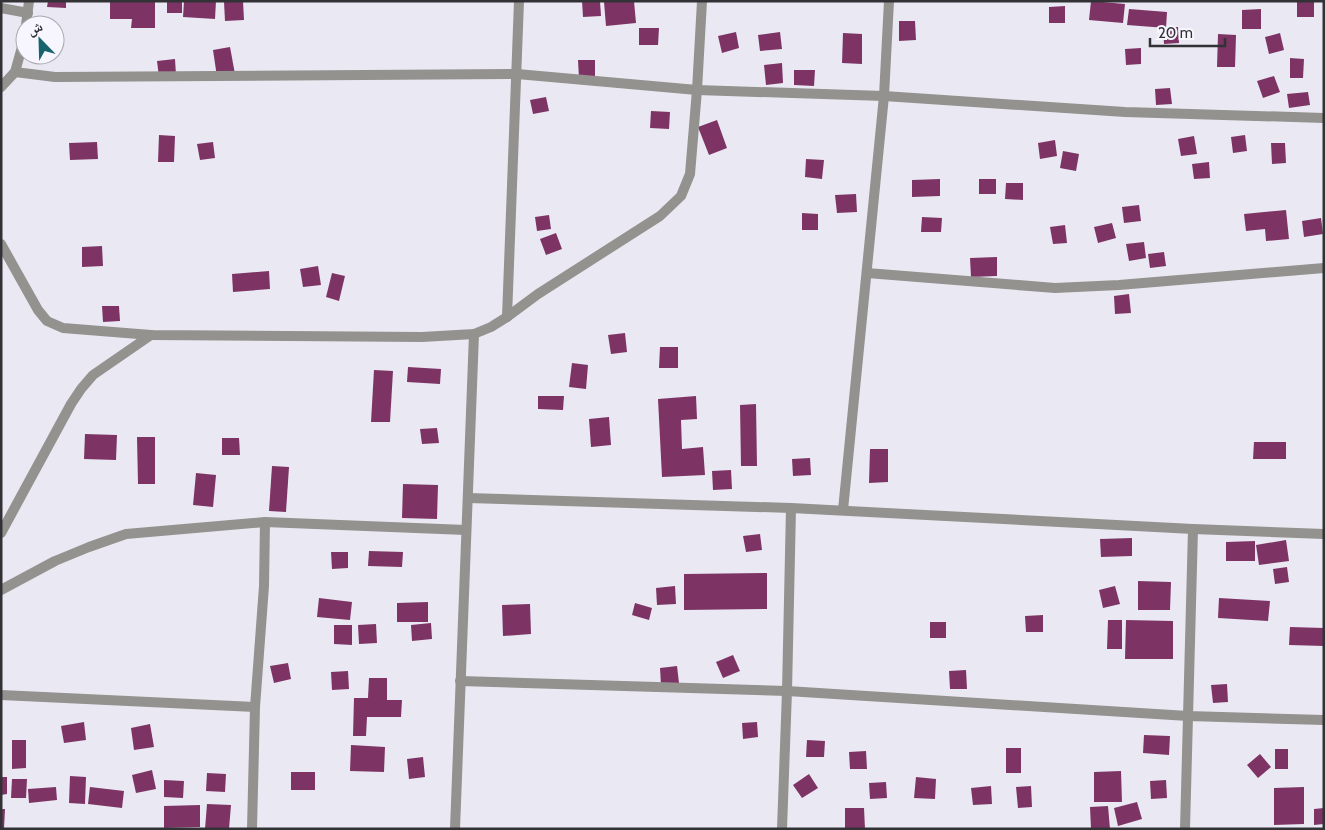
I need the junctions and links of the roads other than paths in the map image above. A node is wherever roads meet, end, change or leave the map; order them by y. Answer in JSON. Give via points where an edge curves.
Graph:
{"nodes":[{"id":1,"x":29,"y":1,"type":"edge"},
{"id":2,"x":519,"y":1,"type":"edge"},
{"id":3,"x":702,"y":1,"type":"edge"},
{"id":4,"x":889,"y":1,"type":"edge"},
{"id":5,"x":1,"y":8,"type":"edge"},
{"id":6,"x":28,"y":13,"type":"joint"},
{"id":7,"x":17,"y":65,"type":"edge"},
{"id":8,"x":15,"y":72,"type":"junction"},
{"id":9,"x":517,"y":74,"type":"junction"},
{"id":10,"x":1,"y":87,"type":"edge"},
{"id":11,"x":697,"y":90,"type":"junction"},
{"id":12,"x":884,"y":96,"type":"junction"},
{"id":13,"x":1324,"y":118,"type":"edge"},
{"id":14,"x":1,"y":244,"type":"edge"},
{"id":15,"x":1324,"y":268,"type":"edge"},
{"id":16,"x":866,"y":273,"type":"junction"},
{"id":17,"x":507,"y":317,"type":"junction"},
{"id":18,"x":474,"y":334,"type":"junction"},
{"id":19,"x":151,"y":335,"type":"junction"},
{"id":20,"x":468,"y":498,"type":"junction"},
{"id":21,"x":791,"y":508,"type":"junction"},
{"id":22,"x":843,"y":510,"type":"junction"},
{"id":23,"x":265,"y":522,"type":"junction"},
{"id":24,"x":1193,"y":528,"type":"junction"},
{"id":25,"x":466,"y":530,"type":"junction"},
{"id":26,"x":1,"y":533,"type":"edge"},
{"id":27,"x":1324,"y":534,"type":"edge"},
{"id":28,"x":1,"y":590,"type":"edge"},
{"id":29,"x":460,"y":681,"type":"junction"},
{"id":30,"x":787,"y":690,"type":"junction"},
{"id":31,"x":1,"y":695,"type":"edge"},
{"id":32,"x":255,"y":707,"type":"junction"},
{"id":33,"x":1188,"y":716,"type":"junction"},
{"id":34,"x":1324,"y":720,"type":"edge"},
{"id":35,"x":252,"y":829,"type":"edge"},
{"id":36,"x":455,"y":829,"type":"edge"},
{"id":37,"x":782,"y":829,"type":"edge"},
{"id":38,"x":1185,"y":829,"type":"edge"}],
"edges":[{"from":1,"to":6,"type":"street"},
{"from":2,"to":9,"type":"street"},
{"from":3,"to":11,"type":"street"},
{"from":4,"to":12,"type":"street"},
{"from":5,"to":6,"type":"street"},
{"from":7,"to":8,"type":"street"},
{"from":8,"to":9,"type":"street","via":[[56,77]]},
{"from":8,"to":10,"type":"street"},
{"from":9,"to":11,"type":"street"},
{"from":9,"to":17,"type":"street"},
{"from":11,"to":12,"type":"street"},
{"from":11,"to":17,"type":"street","via":[[690,174],[681,196],[660,216]]},
{"from":12,"to":13,"type":"street","via":[[1125,112]]},
{"from":12,"to":16,"type":"street"},
{"from":14,"to":19,"type":"street","via":[[47,321],[63,328]]},
{"from":15,"to":16,"type":"street","via":[[1055,288]]},
{"from":16,"to":22,"type":"street"},
{"from":17,"to":18,"type":"street"},
{"from":18,"to":19,"type":"street","via":[[422,337]]},
{"from":18,"to":20,"type":"street"},
{"from":19,"to":26,"type":"street","via":[[93,375],[80,389]]},
{"from":20,"to":21,"type":"street"},
{"from":20,"to":25,"type":"street"},
{"from":21,"to":22,"type":"street"},
{"from":21,"to":30,"type":"street"},
{"from":22,"to":24,"type":"street"},
{"from":23,"to":25,"type":"street"},
{"from":23,"to":28,"type":"street","via":[[126,534],[55,561]]},
{"from":23,"to":32,"type":"street"},
{"from":24,"to":27,"type":"street"},
{"from":24,"to":33,"type":"street"},
{"from":25,"to":29,"type":"street"},
{"from":29,"to":30,"type":"street"},
{"from":29,"to":36,"type":"street"},
{"from":30,"to":33,"type":"street"},
{"from":30,"to":37,"type":"street"},
{"from":31,"to":32,"type":"street"},
{"from":32,"to":35,"type":"street"},
{"from":33,"to":34,"type":"street"},
{"from":33,"to":38,"type":"street"}]}
